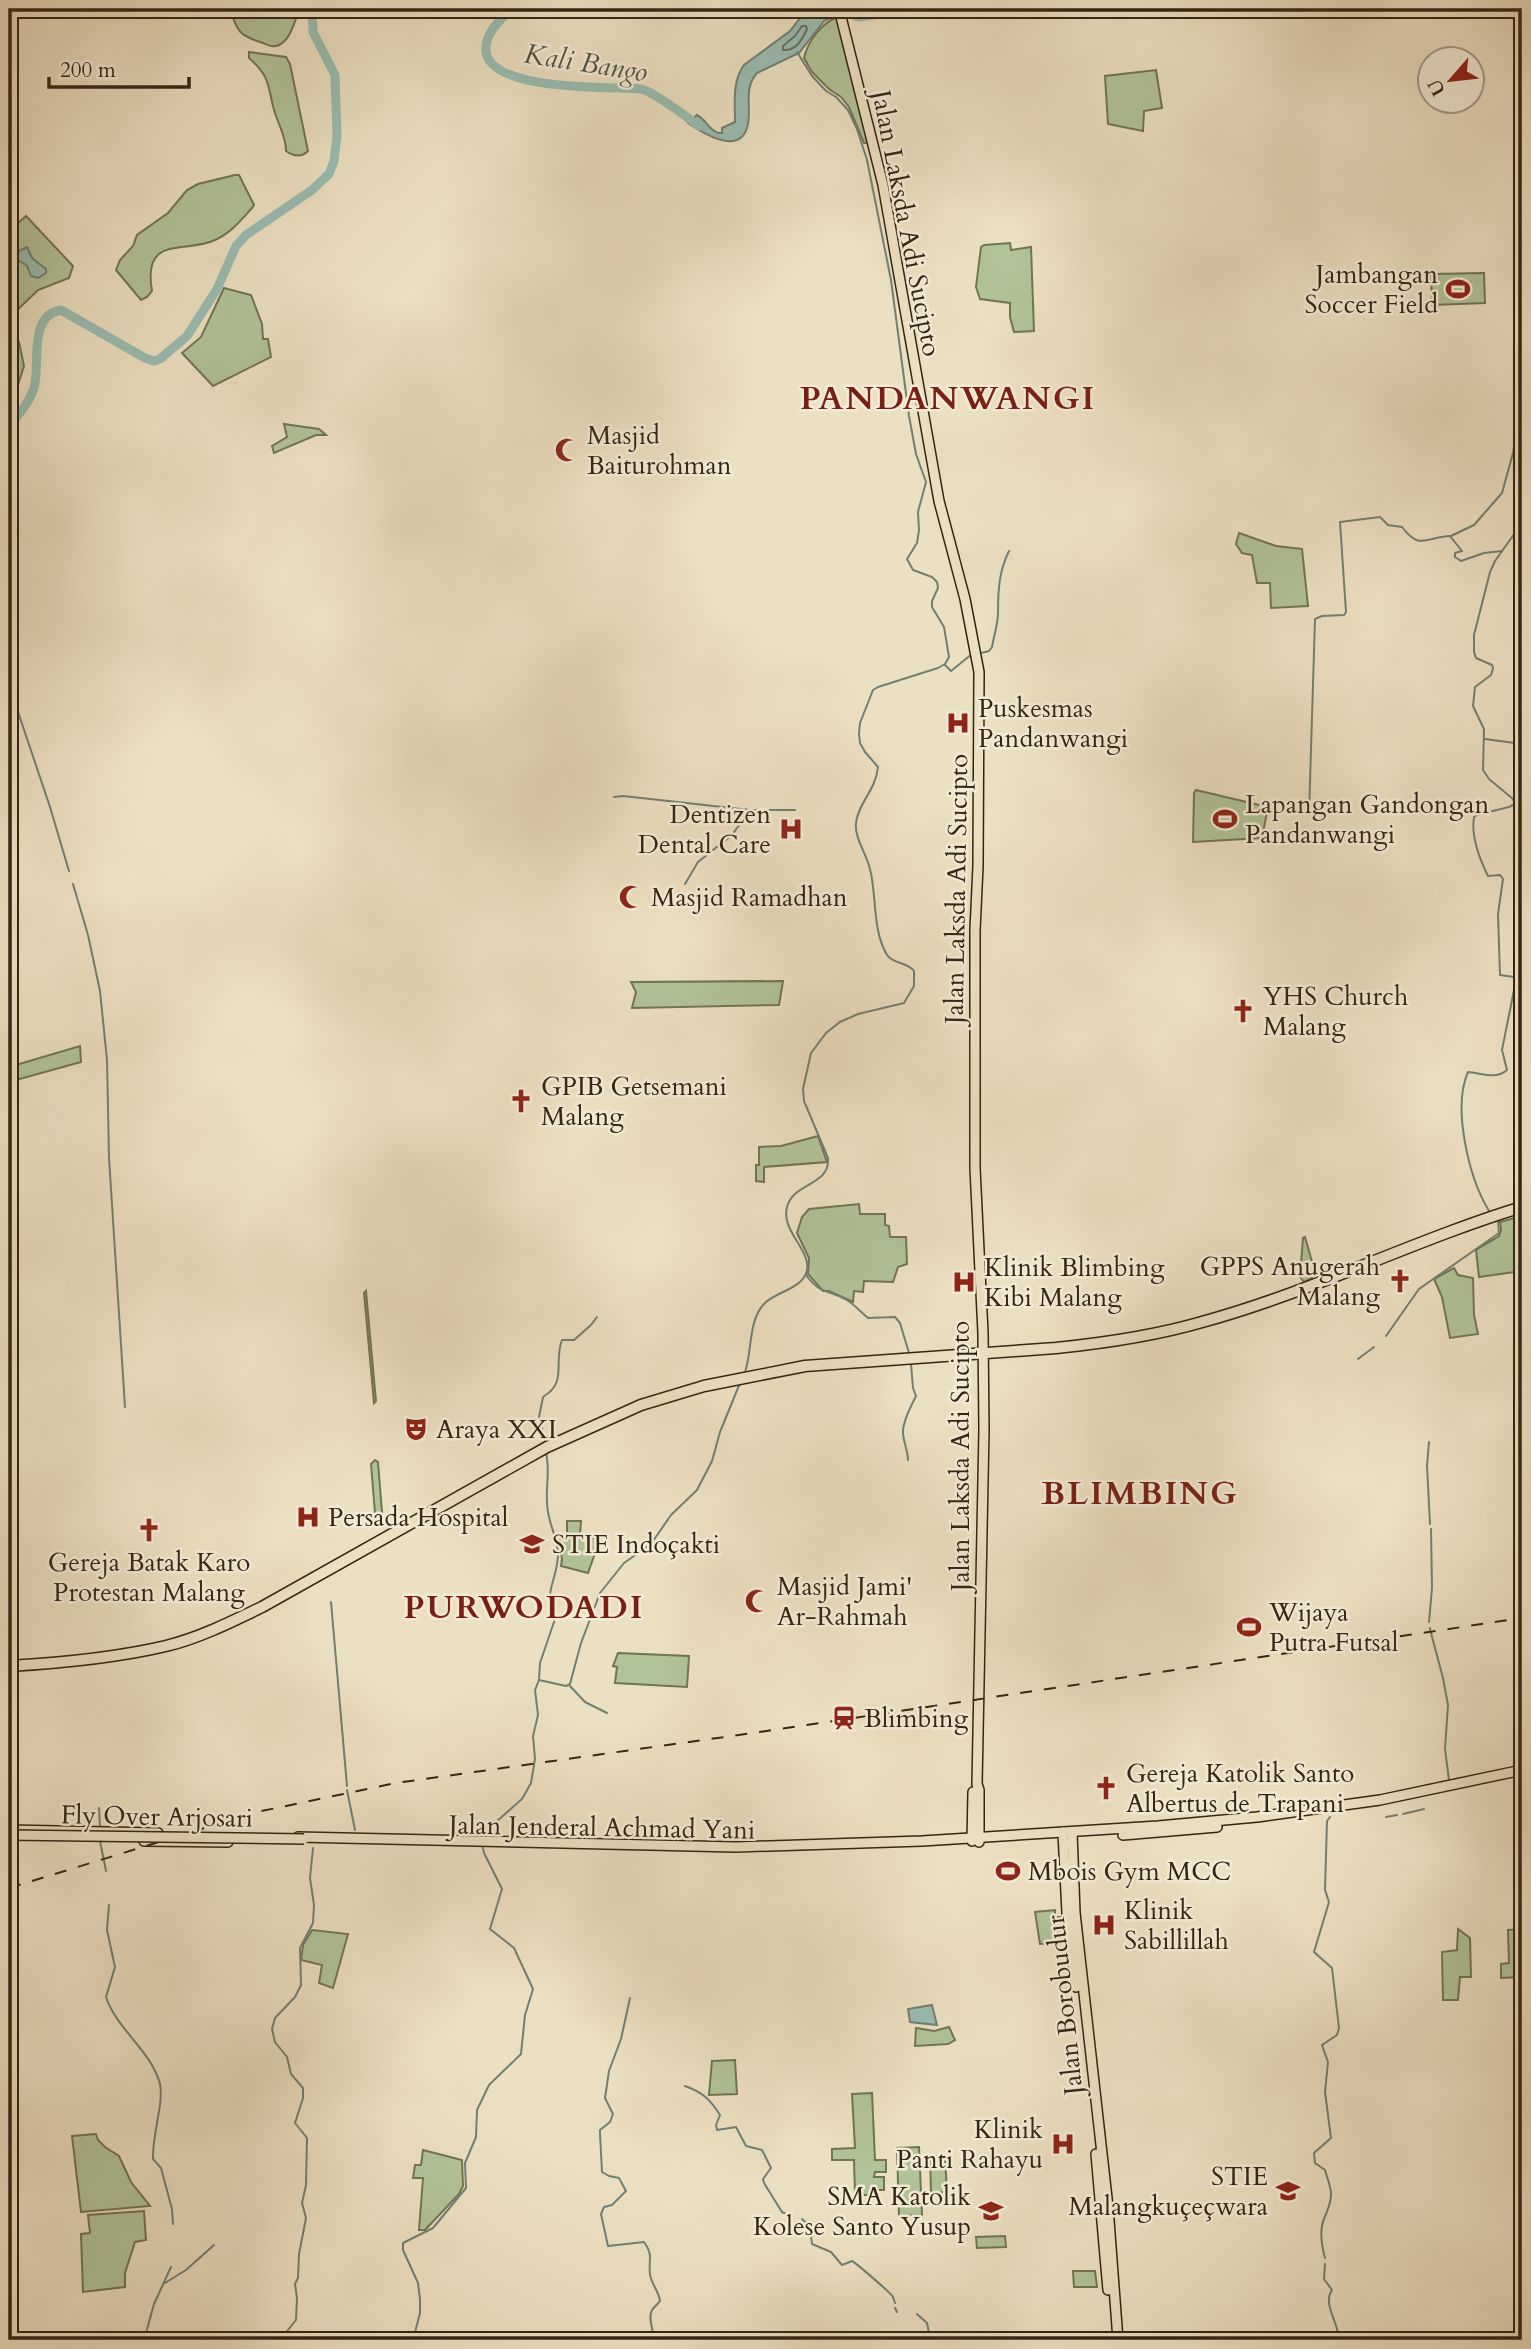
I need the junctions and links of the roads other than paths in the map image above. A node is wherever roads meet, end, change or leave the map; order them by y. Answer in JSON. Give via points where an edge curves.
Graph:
{"nodes":[{"id":1,"x":839,"y":12,"type":"edge"},
{"id":2,"x":1522,"y":1207,"type":"edge"},
{"id":3,"x":983,"y":1352,"type":"junction"},
{"id":4,"x":9,"y":1666,"type":"edge"},
{"id":5,"x":1522,"y":1770,"type":"edge"},
{"id":6,"x":1522,"y":1775,"type":"edge"},
{"id":7,"x":1158,"y":1829,"type":"junction"},
{"id":8,"x":9,"y":1834,"type":"edge"},
{"id":9,"x":1068,"y":1835,"type":"junction"},
{"id":10,"x":974,"y":1836,"type":"junction"},
{"id":11,"x":228,"y":1839,"type":"junction"},
{"id":12,"x":304,"y":1839,"type":"junction"},
{"id":13,"x":356,"y":1839,"type":"junction"},
{"id":14,"x":480,"y":1843,"type":"junction"},
{"id":15,"x":334,"y":1844,"type":"junction"},
{"id":16,"x":1114,"y":2336,"type":"edge"}],
"edges":[{"from":1,"to":3,"type":"main road","name":"Jalan Laksda Adi Sucipto","via":[[883,185],[939,501],[979,672],[975,1168]]},
{"from":2,"to":3,"type":"highway","via":[[1201,1323],[1097,1344]]},
{"from":3,"to":4,"type":"highway","via":[[828,1363],[704,1386],[641,1405],[573,1434],[215,1628],[145,1650]]},
{"from":3,"to":10,"type":"main road","name":"Jalan Laksda Adi Sucipto"},
{"from":5,"to":7,"type":"main road","name":"Jalan Jenderal Achmad Yani","via":[[1306,1812]]},
{"from":6,"to":7,"type":"main road","name":"Jalan Jenderal Achmad Yani","via":[[1298,1818],[1194,1830]]},
{"from":7,"to":9,"type":"main road","name":"Jalan Jenderal Achmad Yani"},
{"from":8,"to":11,"type":"main road","name":"Jalan Jenderal Achmad Yani"},
{"from":8,"to":12,"type":"main road","name":"Fly Over Arjosari","bridge":true},
{"from":9,"to":10,"type":"main road","name":"Jalan Jenderal Achmad Yani"},
{"from":9,"to":10,"type":"main road","name":"Jalan Jenderal Achmad Yani"},
{"from":9,"to":16,"type":"main road","name":"Jalan Borobudur"},
{"from":10,"to":14,"type":"main road","name":"Jalan Jenderal Achmad Yani","via":[[791,1849]]},
{"from":11,"to":13,"type":"main road","name":"Jalan Jenderal Achmad Yani"},
{"from":11,"to":15,"type":"main road","name":"Jalan Jenderal Achmad Yani"},
{"from":12,"to":13,"type":"main road","name":"Fly Over Arjosari"},
{"from":12,"to":15,"type":"main road","name":"Fly Over Arjosari"},
{"from":13,"to":14,"type":"main road","name":"Jalan Jenderal Achmad Yani"},
{"from":14,"to":15,"type":"main road","name":"Jalan Jenderal Achmad Yani"}]}
